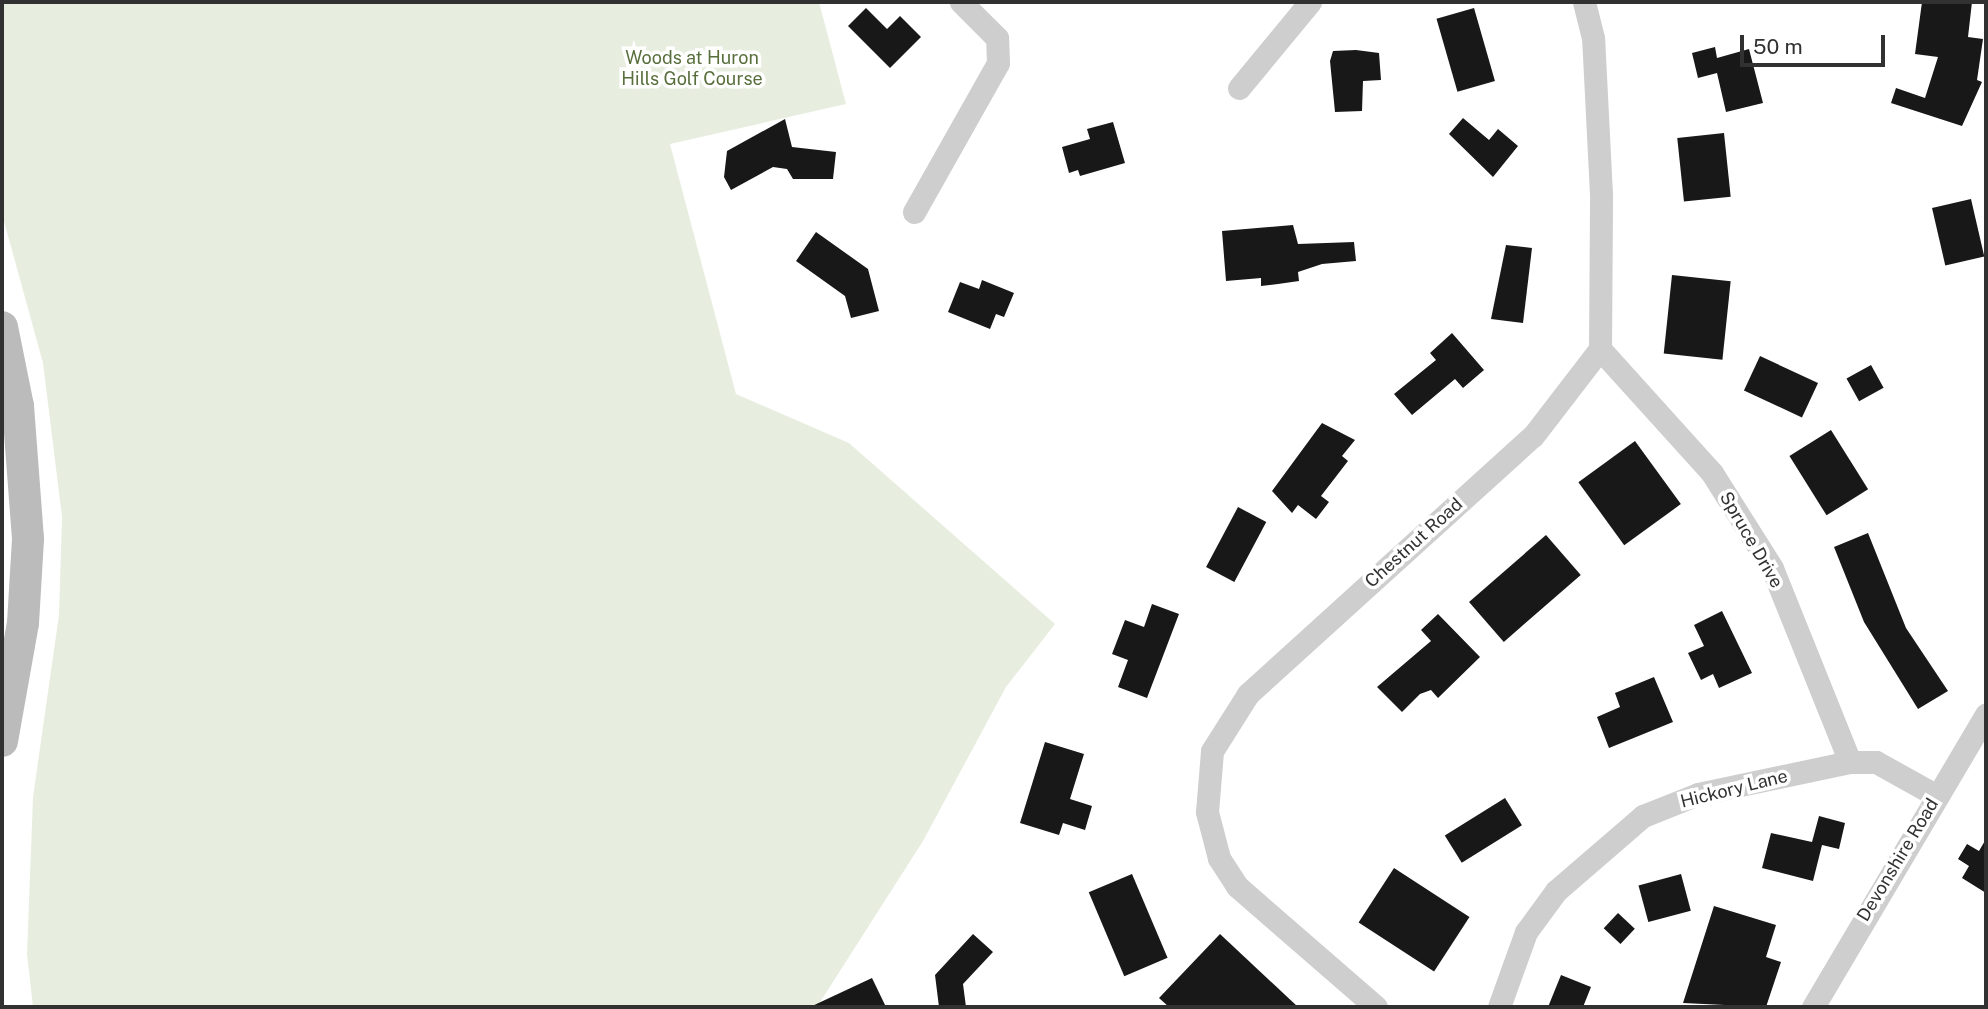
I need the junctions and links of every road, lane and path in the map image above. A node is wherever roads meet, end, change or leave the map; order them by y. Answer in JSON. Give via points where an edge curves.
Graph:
{"nodes":[{"id":1,"x":961,"y":2,"type":"edge"},
{"id":2,"x":1310,"y":2,"type":"edge"},
{"id":3,"x":1584,"y":2,"type":"edge"},
{"id":4,"x":1239,"y":88,"type":"dead end"},
{"id":5,"x":914,"y":212,"type":"dead end"},
{"id":6,"x":2,"y":327,"type":"edge"},
{"id":7,"x":1600,"y":349,"type":"junction"},
{"id":8,"x":1986,"y":714,"type":"edge"},
{"id":9,"x":2,"y":741,"type":"edge"},
{"id":10,"x":1850,"y":762,"type":"junction"},
{"id":11,"x":1937,"y":796,"type":"junction"},
{"id":12,"x":1376,"y":1007,"type":"edge"},
{"id":13,"x":1499,"y":1007,"type":"edge"},
{"id":14,"x":1812,"y":1007,"type":"edge"}],
"edges":[{"from":1,"to":5,"type":"street","via":[[997,38],[998,63]]},
{"from":2,"to":4,"type":"street"},
{"from":3,"to":7,"type":"street","via":[[1593,38],[1601,194]]},
{"from":6,"to":9,"type":"main road","via":[[19,418],[28,539],[23,623]]},
{"from":7,"to":10,"type":"street","name":"Spruce Drive","via":[[1712,473],[1772,568]]},
{"from":7,"to":12,"type":"street","name":"Chestnut Road","via":[[1533,436],[1248,694],[1212,751],[1207,812],[1219,858],[1237,886]]},
{"from":8,"to":11,"type":"street","name":"Devonshire Road"},
{"from":10,"to":11,"type":"street","name":"Hickory Lane","via":[[1876,762]]},
{"from":10,"to":13,"type":"street","name":"Hickory Lane","via":[[1698,794],[1643,816],[1556,891],[1526,932]]},
{"from":11,"to":14,"type":"street","name":"Devonshire Road"}]}
